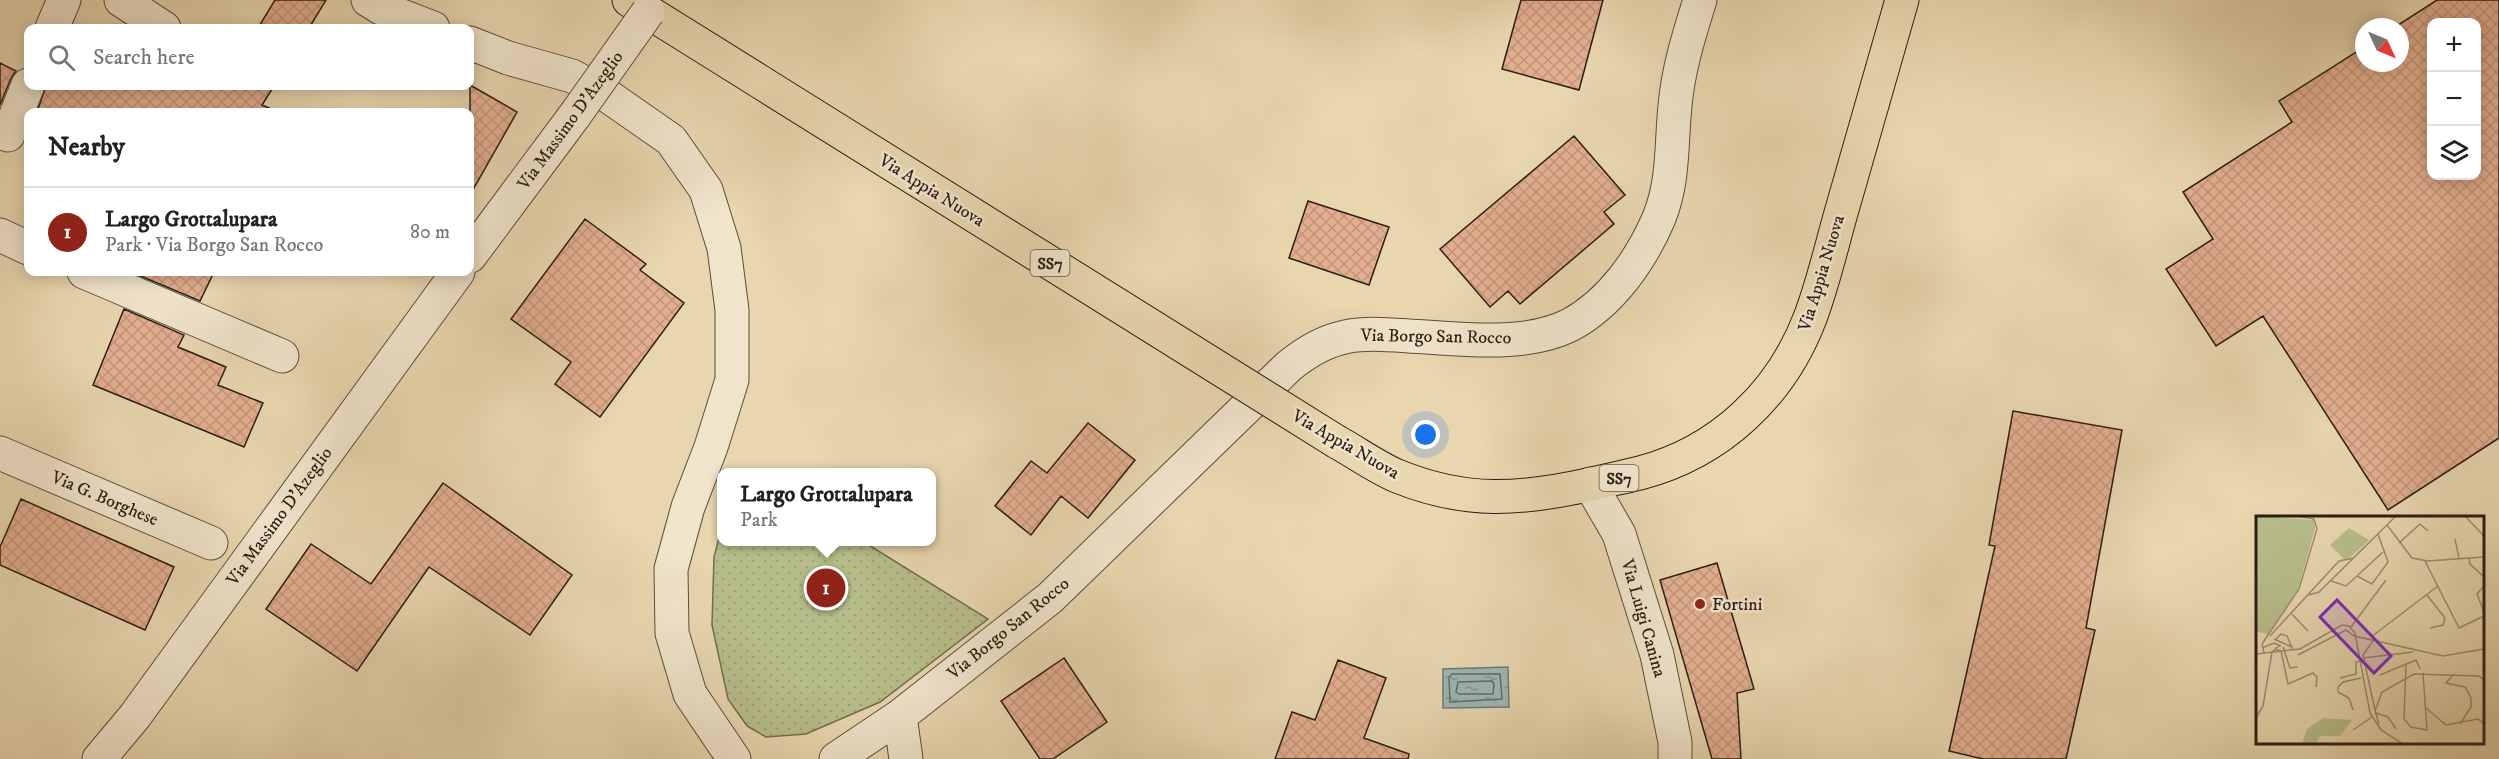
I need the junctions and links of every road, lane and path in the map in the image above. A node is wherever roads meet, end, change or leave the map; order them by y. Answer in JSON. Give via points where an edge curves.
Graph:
{"nodes":[{"id":1,"x":64,"y":0,"type":"edge"},
{"id":2,"x":122,"y":0,"type":"edge"},
{"id":3,"x":368,"y":0,"type":"edge"},
{"id":4,"x":1700,"y":0,"type":"edge"},
{"id":5,"x":1902,"y":0,"type":"edge"},
{"id":6,"x":638,"y":6,"type":"edge"},
{"id":7,"x":54,"y":24,"type":"edge"},
{"id":8,"x":158,"y":24,"type":"edge"},
{"id":9,"x":423,"y":24,"type":"edge"},
{"id":10,"x":474,"y":45,"type":"edge"},
{"id":11,"x":26,"y":90,"type":"edge"},
{"id":12,"x":8,"y":135,"type":"dead end"},
{"id":13,"x":0,"y":235,"type":"edge"},
{"id":14,"x":24,"y":246,"type":"edge"},
{"id":15,"x":474,"y":251,"type":"edge"},
{"id":16,"x":93,"y":276,"type":"edge"},
{"id":17,"x":455,"y":276,"type":"edge"},
{"id":18,"x":282,"y":356,"type":"dead end"},
{"id":19,"x":0,"y":453,"type":"edge"},
{"id":20,"x":1590,"y":484,"type":"junction"},
{"id":21,"x":211,"y":543,"type":"dead end"},
{"id":22,"x":900,"y":717,"type":"junction"},
{"id":23,"x":99,"y":759,"type":"edge"},
{"id":24,"x":734,"y":759,"type":"edge"},
{"id":25,"x":836,"y":759,"type":"edge"},
{"id":26,"x":906,"y":759,"type":"edge"},
{"id":27,"x":1675,"y":759,"type":"edge"}],
"edges":[{"from":1,"to":7,"type":"street"},
{"from":2,"to":8,"type":"street"},
{"from":3,"to":9,"type":"street"},
{"from":4,"to":22,"type":"street","name":"Via Borgo San Rocco","via":[[1678,83],[1665,201],[1643,250],[1600,304],[1570,325],[1536,336],[1490,340],[1353,334],[1328,341],[1289,366],[1050,598]]},
{"from":5,"to":20,"type":"main road","name":"Via Appia Nuova","number":"SS7","via":[[1811,316],[1782,373],[1749,414],[1702,448],[1642,473]]},
{"from":6,"to":15,"type":"street","name":"Via Massimo D'Azeglio","bridge":true,"via":[[575,115]]},
{"from":6,"to":20,"type":"main road","name":"Via Appia Nuova","number":"SS7","bridge":true,"via":[[1394,475],[1470,496],[1513,497]]},
{"from":10,"to":24,"type":"street","via":[[572,76],[605,94],[671,140],[706,190],[724,248],[732,310],[732,380],[671,569],[672,633],[690,694]]},
{"from":11,"to":12,"type":"street"},
{"from":13,"to":14,"type":"street"},
{"from":16,"to":18,"type":"street"},
{"from":17,"to":23,"type":"street","name":"Via Massimo D'Azeglio","via":[[135,716]]},
{"from":19,"to":21,"type":"street","name":"Via G. Borghese"},
{"from":20,"to":27,"type":"street","name":"Via Luigi Canina","via":[[1619,534],[1657,655]]},
{"from":22,"to":25,"type":"street","name":"Via Borgo San Rocco"},
{"from":22,"to":26,"type":"street"}]}
